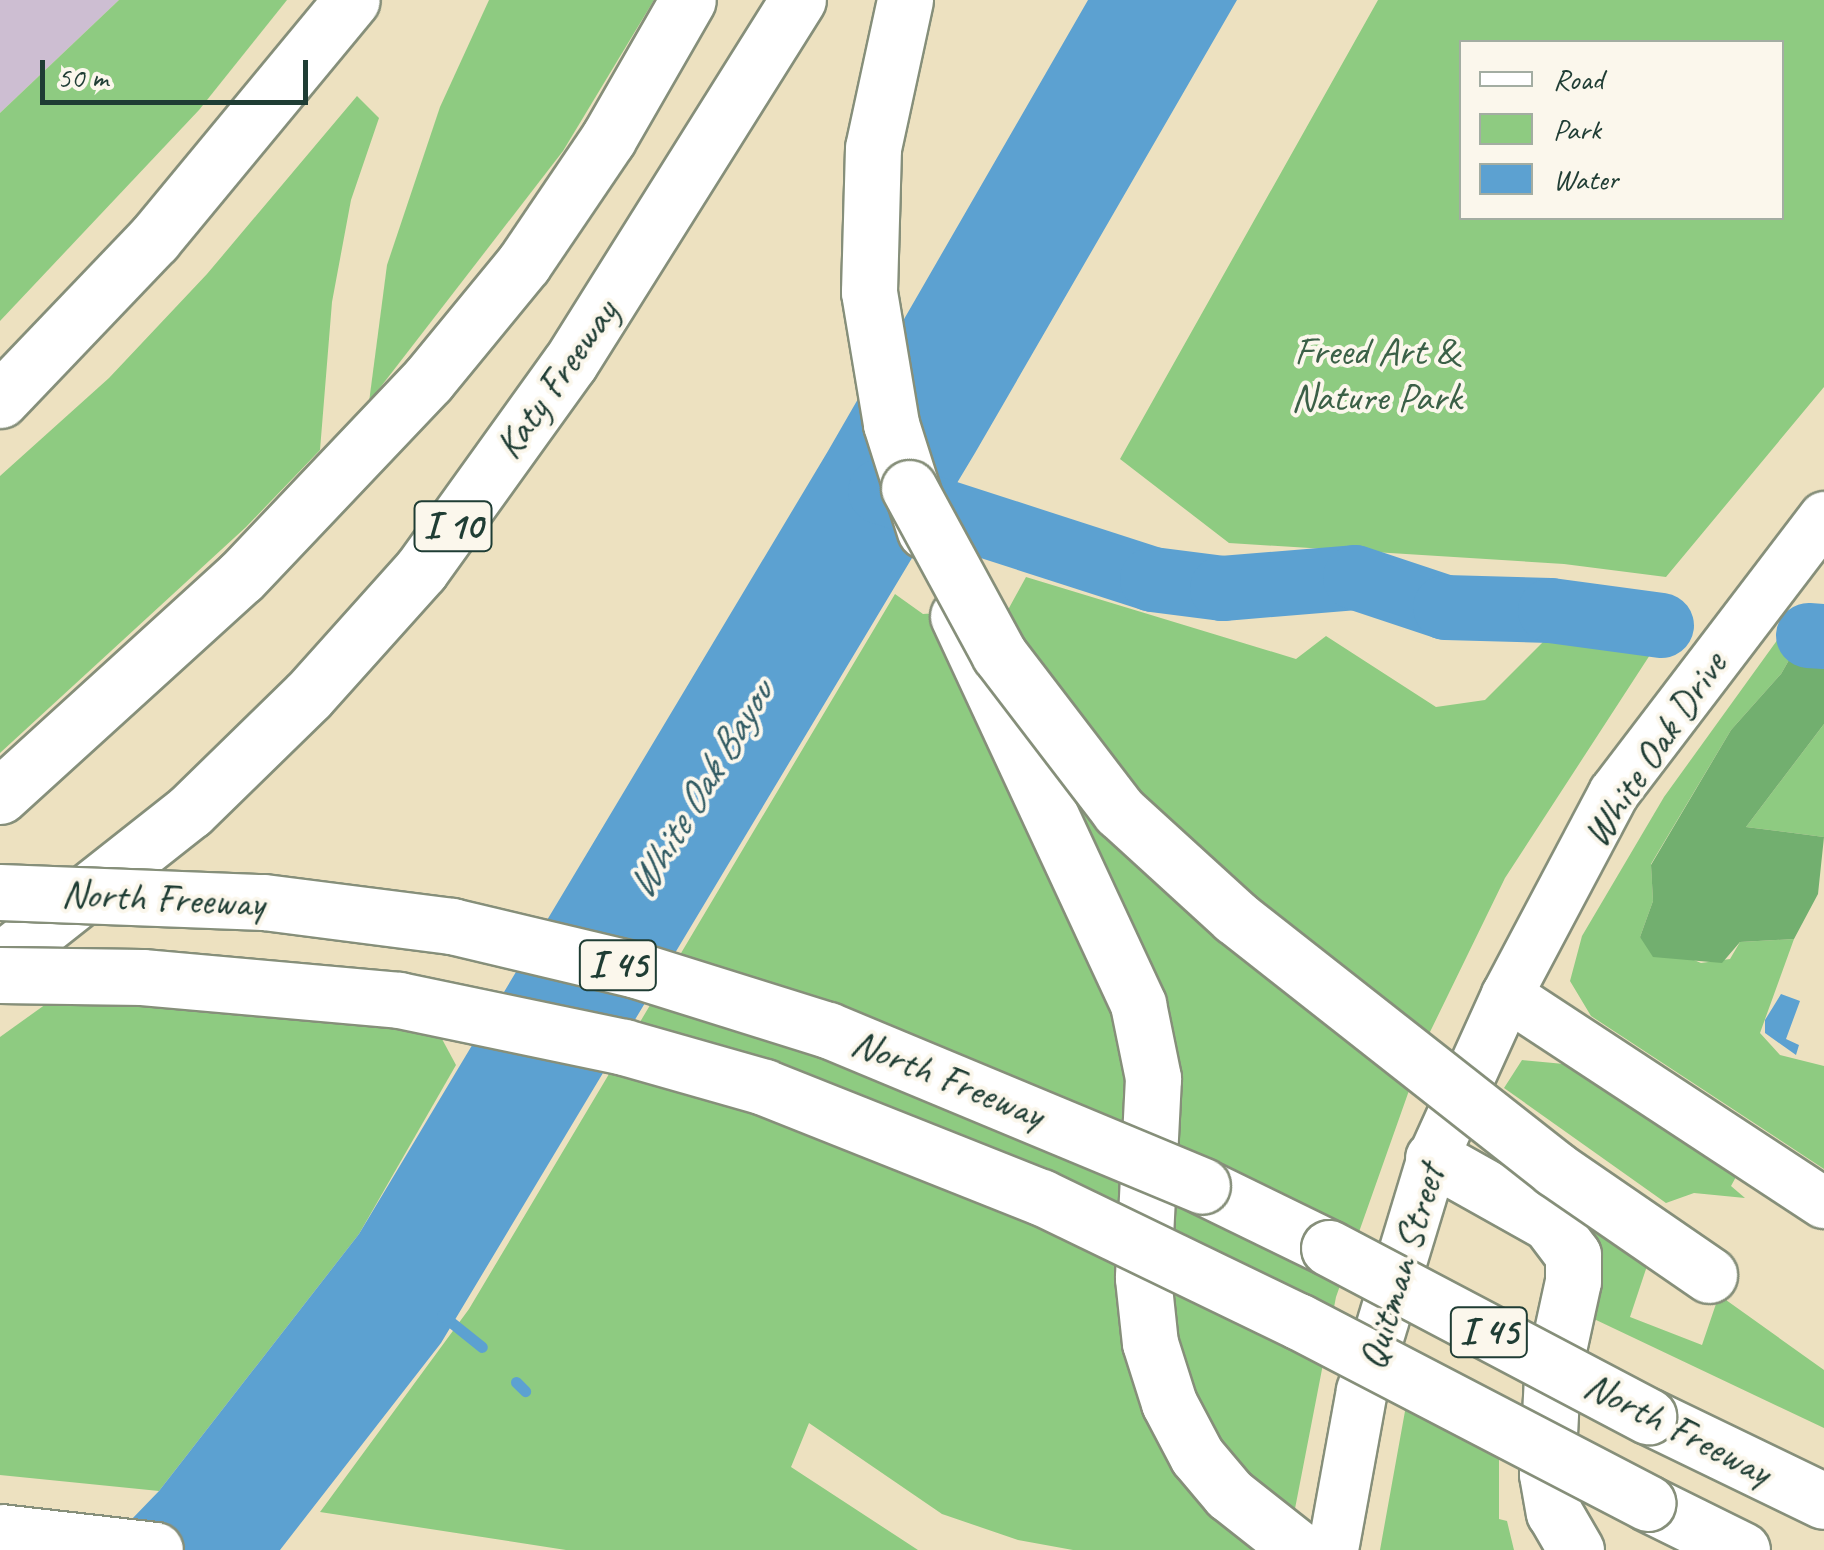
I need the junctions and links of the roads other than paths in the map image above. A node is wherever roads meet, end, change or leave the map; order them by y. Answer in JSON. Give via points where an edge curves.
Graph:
{"nodes":[{"id":1,"x":352,"y":0,"type":"edge"},
{"id":2,"x":688,"y":0,"type":"edge"},
{"id":3,"x":798,"y":0,"type":"edge"},
{"id":4,"x":905,"y":0,"type":"edge"},
{"id":5,"x":0,"y":400,"type":"edge"},
{"id":6,"x":909,"y":488,"type":"junction"},
{"id":7,"x":1824,"y":517,"type":"edge"},
{"id":8,"x":0,"y":796,"type":"edge"},
{"id":9,"x":0,"y":892,"type":"edge"},
{"id":10,"x":0,"y":960,"type":"edge"},
{"id":11,"x":0,"y":975,"type":"edge"},
{"id":12,"x":1508,"y":996,"type":"junction"},
{"id":13,"x":1433,"y":1158,"type":"junction"},
{"id":14,"x":1824,"y":1203,"type":"edge"},
{"id":15,"x":1709,"y":1275,"type":"dead end"},
{"id":16,"x":1824,"y":1501,"type":"edge"},
{"id":17,"x":0,"y":1532,"type":"edge"},
{"id":18,"x":155,"y":1550,"type":"edge"},
{"id":19,"x":1300,"y":1550,"type":"edge"},
{"id":20,"x":1333,"y":1550,"type":"edge"},
{"id":21,"x":1576,"y":1550,"type":"edge"},
{"id":22,"x":1742,"y":1550,"type":"edge"}],
"edges":[{"from":1,"to":5,"type":"highway","via":[[154,239]]},
{"from":2,"to":8,"type":"highway","via":[[608,139],[524,264],[428,380],[240,578]]},
{"from":3,"to":10,"type":"highway","name":"Katy Freeway","number":"I 10","via":[[570,363],[421,570],[308,696],[190,811]]},
{"from":4,"to":6,"type":"highway","via":[[873,148],[869,292],[879,369]]},
{"from":6,"to":15,"type":"highway","bridge":true,"via":[[999,654],[1119,811],[1265,941],[1555,1169]]},
{"from":6,"to":19,"type":"highway","bridge":true,"via":[[1001,716],[1138,1004],[1153,1078],[1143,1278],[1150,1343],[1169,1402],[1197,1456],[1228,1494]]},
{"from":7,"to":12,"type":"main road","name":"White Oak Drive","via":[[1614,793]]},
{"from":9,"to":16,"type":"highway","name":"North Freeway","number":"I 45","bridge":true,"via":[[264,902],[452,926],[636,970],[811,1024],[1032,1110],[1202,1186]]},
{"from":11,"to":22,"type":"highway","bridge":true,"via":[[142,976],[399,1000],[624,1047],[764,1087],[898,1136],[1093,1221]]},
{"from":12,"to":13,"type":"main road","name":"Quitman Street"},
{"from":12,"to":14,"type":"main road"},
{"from":13,"to":20,"type":"main road","name":"Quitman Street","via":[[1362,1391]]},
{"from":13,"to":21,"type":"highway","via":[[1550,1222],[1573,1254],[1574,1281],[1552,1377],[1547,1474],[1554,1512]]},
{"from":17,"to":18,"type":"highway"}]}
